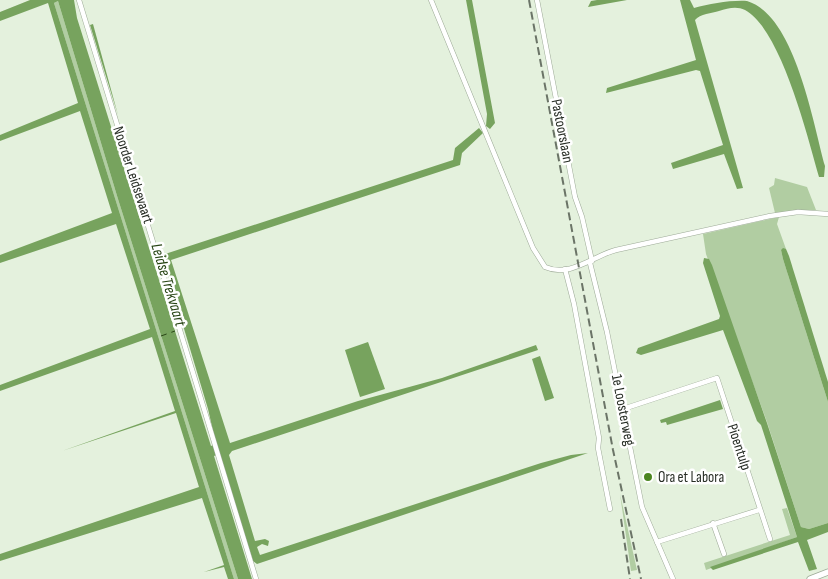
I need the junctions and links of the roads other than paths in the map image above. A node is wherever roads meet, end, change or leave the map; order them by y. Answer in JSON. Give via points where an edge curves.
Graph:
{"nodes":[{"id":1,"x":79,"y":0,"type":"edge"},
{"id":2,"x":431,"y":0,"type":"edge"},
{"id":3,"x":537,"y":0,"type":"edge"},
{"id":4,"x":828,"y":214,"type":"edge"},
{"id":5,"x":591,"y":262,"type":"junction"},
{"id":6,"x":565,"y":269,"type":"junction"},
{"id":7,"x":623,"y":409,"type":"junction"},
{"id":8,"x":610,"y":509,"type":"dead end"},
{"id":9,"x":759,"y":510,"type":"junction"},
{"id":10,"x":713,"y":524,"type":"junction"},
{"id":11,"x":770,"y":539,"type":"dead end"},
{"id":12,"x":657,"y":542,"type":"junction"},
{"id":13,"x":724,"y":554,"type":"dead end"},
{"id":14,"x":828,"y":572,"type":"edge"},
{"id":15,"x":256,"y":579,"type":"edge"},
{"id":16,"x":673,"y":579,"type":"edge"},
{"id":17,"x":810,"y":579,"type":"edge"}],
"edges":[{"from":1,"to":15,"type":"street","name":"Noorder Leidsevaart"},
{"from":2,"to":6,"type":"street","via":[[541,264],[550,270]]},
{"from":3,"to":5,"type":"street","name":"Pastoorslaan","via":[[574,197],[582,217]]},
{"from":4,"to":5,"type":"street","via":[[798,212],[770,216],[616,250]]},
{"from":5,"to":6,"type":"street"},
{"from":5,"to":7,"type":"street","name":"1e Loosterweg"},
{"from":6,"to":8,"type":"street","name":"1e Loosterweg","via":[[600,438],[598,448]]},
{"from":7,"to":9,"type":"street","name":"Pioentulp","via":[[717,378]]},
{"from":7,"to":12,"type":"street","name":"1e Loosterweg","via":[[642,507]]},
{"from":9,"to":10,"type":"street"},
{"from":9,"to":11,"type":"street"},
{"from":10,"to":12,"type":"street"},
{"from":10,"to":13,"type":"street"},
{"from":12,"to":16,"type":"street","name":"1e Loosterweg"},
{"from":14,"to":17,"type":"street"}]}
